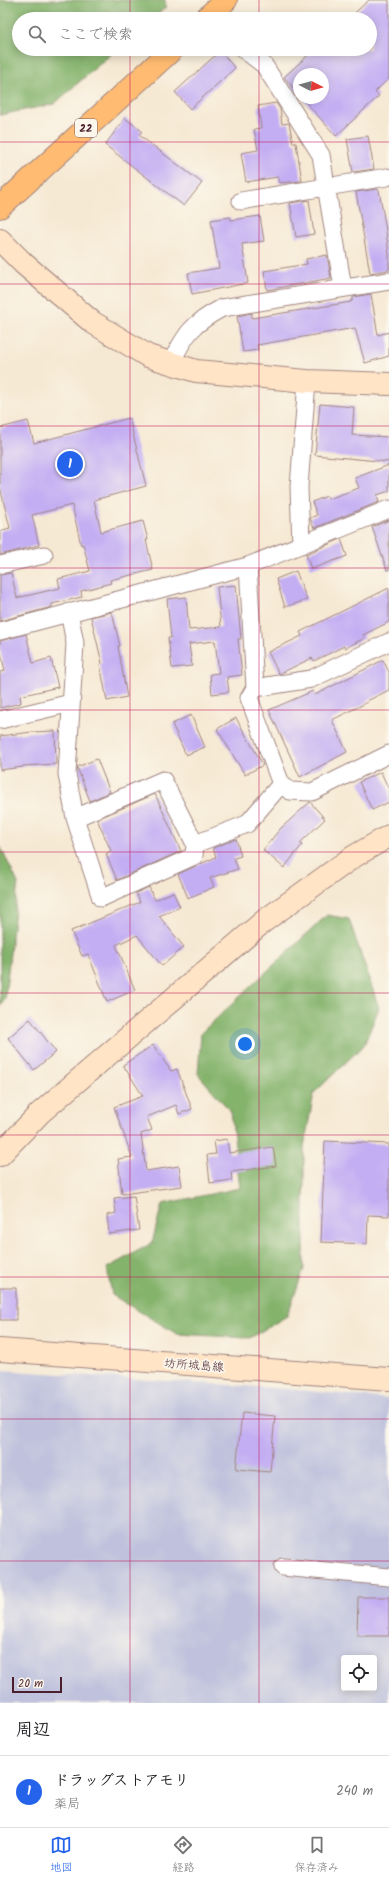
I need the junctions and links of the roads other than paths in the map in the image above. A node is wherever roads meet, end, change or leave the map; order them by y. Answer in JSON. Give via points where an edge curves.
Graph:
{"nodes":[{"id":1,"x":226,"y":0,"type":"edge"},
{"id":2,"x":213,"y":12,"type":"edge"},
{"id":3,"x":164,"y":56,"type":"edge"},
{"id":4,"x":252,"y":56,"type":"edge"},
{"id":5,"x":387,"y":177,"type":"dead end"},
{"id":6,"x":326,"y":187,"type":"junction"},
{"id":7,"x":241,"y":201,"type":"dead end"},
{"id":8,"x":0,"y":207,"type":"edge"},
{"id":9,"x":0,"y":240,"type":"edge"},
{"id":10,"x":389,"y":281,"type":"edge"},
{"id":11,"x":343,"y":288,"type":"junction"},
{"id":12,"x":171,"y":363,"type":"junction"},
{"id":13,"x":307,"y":381,"type":"junction"},
{"id":14,"x":389,"y":384,"type":"edge"},
{"id":15,"x":389,"y":509,"type":"edge"},
{"id":16,"x":301,"y":545,"type":"junction"},
{"id":17,"x":44,"y":555,"type":"dead end"},
{"id":18,"x":0,"y":565,"type":"edge"},
{"id":19,"x":248,"y":566,"type":"junction"},
{"id":20,"x":69,"y":612,"type":"junction"},
{"id":21,"x":0,"y":631,"type":"edge"},
{"id":22,"x":389,"y":642,"type":"edge"},
{"id":23,"x":255,"y":688,"type":"junction"},
{"id":24,"x":72,"y":703,"type":"junction"},
{"id":25,"x":0,"y":720,"type":"edge"},
{"id":26,"x":389,"y":754,"type":"edge"},
{"id":27,"x":281,"y":784,"type":"junction"},
{"id":28,"x":75,"y":818,"type":"junction"},
{"id":29,"x":389,"y":836,"type":"edge"},
{"id":30,"x":195,"y":844,"type":"junction"},
{"id":31,"x":0,"y":1155,"type":"edge"},
{"id":32,"x":0,"y":1350,"type":"edge"},
{"id":33,"x":389,"y":1379,"type":"edge"},
{"id":34,"x":282,"y":1567,"type":"dead end"},
{"id":35,"x":389,"y":1577,"type":"edge"}],
"edges":[{"from":1,"to":2,"type":"main road"},
{"from":3,"to":8,"type":"main road","number":"22"},
{"from":4,"to":6,"type":"street","via":[[264,65],[321,155]]},
{"from":5,"to":6,"type":"street"},
{"from":6,"to":7,"type":"street"},
{"from":6,"to":11,"type":"street"},
{"from":9,"to":12,"type":"street","via":[[92,322],[148,356]]},
{"from":10,"to":11,"type":"street"},
{"from":11,"to":12,"type":"street","via":[[222,308],[201,319],[183,339]]},
{"from":12,"to":13,"type":"street","via":[[196,371]]},
{"from":13,"to":14,"type":"street"},
{"from":13,"to":16,"type":"street","via":[[299,487]]},
{"from":15,"to":16,"type":"street"},
{"from":16,"to":19,"type":"street"},
{"from":17,"to":18,"type":"street"},
{"from":19,"to":20,"type":"street"},
{"from":19,"to":23,"type":"street"},
{"from":20,"to":21,"type":"street"},
{"from":20,"to":24,"type":"street","via":[[75,643]]},
{"from":22,"to":23,"type":"street","via":[[311,679]]},
{"from":23,"to":27,"type":"street","via":[[249,698]]},
{"from":24,"to":25,"type":"street"},
{"from":24,"to":28,"type":"street","via":[[67,774]]},
{"from":26,"to":27,"type":"street","via":[[312,792],[290,791]]},
{"from":27,"to":30,"type":"street","via":[[247,824]]},
{"from":28,"to":30,"type":"street","via":[[163,780]]},
{"from":28,"to":30,"type":"street","via":[[101,898],[194,856]]},
{"from":29,"to":31,"type":"street","via":[[353,856],[264,921],[40,1113]]},
{"from":32,"to":33,"type":"street","name":"坊所城島線"},
{"from":34,"to":35,"type":"street"}]}
